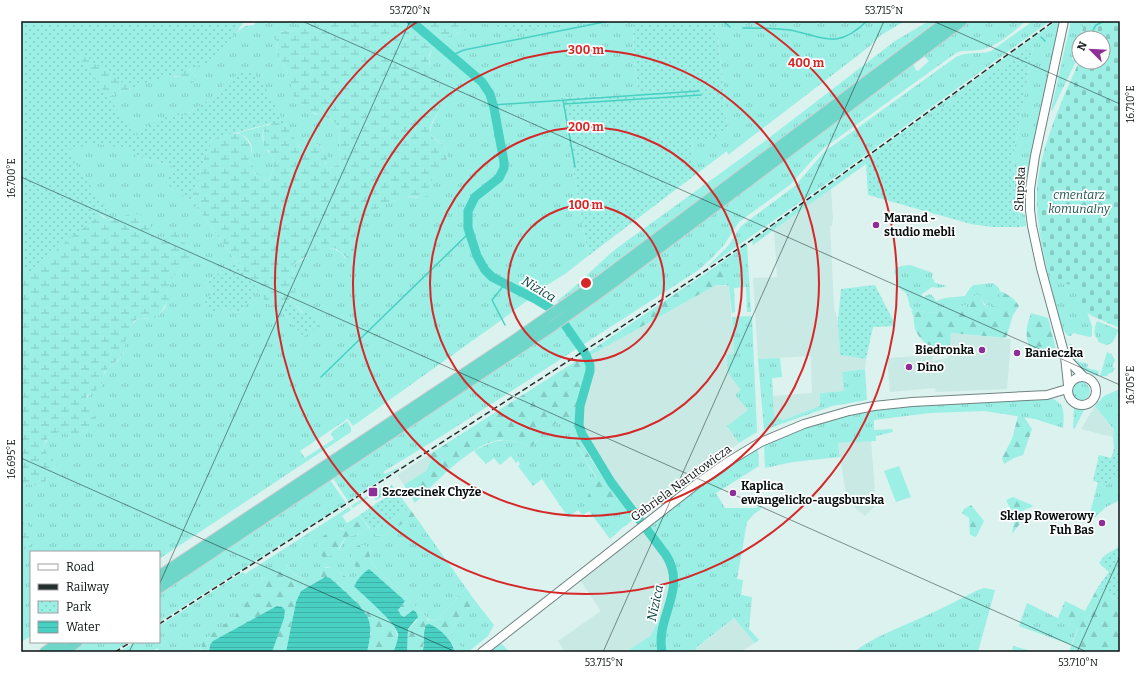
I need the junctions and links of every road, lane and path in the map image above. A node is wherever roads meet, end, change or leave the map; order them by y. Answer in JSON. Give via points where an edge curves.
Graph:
{"nodes":[{"id":1,"x":947,"y":21,"type":"edge"},
{"id":2,"x":962,"y":21,"type":"edge"},
{"id":3,"x":1064,"y":21,"type":"edge"},
{"id":4,"x":564,"y":312,"type":"junction"},
{"id":5,"x":550,"y":322,"type":"junction"},
{"id":6,"x":1066,"y":358,"type":"junction"},
{"id":7,"x":1083,"y":376,"type":"junction"},
{"id":8,"x":1068,"y":387,"type":"junction"},
{"id":9,"x":1047,"y":395,"type":"junction"},
{"id":10,"x":1069,"y":398,"type":"junction"},
{"id":11,"x":160,"y":575,"type":"edge"},
{"id":12,"x":160,"y":587,"type":"edge"},
{"id":13,"x":58,"y":643,"type":"edge"},
{"id":14,"x":76,"y":643,"type":"edge"},
{"id":15,"x":45,"y":652,"type":"edge"},
{"id":16,"x":62,"y":652,"type":"edge"},
{"id":17,"x":482,"y":652,"type":"edge"}],
"edges":[{"from":1,"to":4,"type":"highway","via":[[605,277]]},
{"from":2,"to":4,"type":"highway","via":[[610,285]]},
{"from":3,"to":6,"type":"main road","name":"Słupska","via":[[1032,169],[1030,210],[1038,257]]},
{"from":4,"to":5,"type":"highway"},
{"from":5,"to":11,"type":"highway"},
{"from":5,"to":12,"type":"highway"},
{"from":6,"to":7,"type":"main road","name":"Słupska"},
{"from":6,"to":8,"type":"main road","name":"Słupska"},
{"from":7,"to":8,"type":"main road","via":[[1073,379]]},
{"from":7,"to":10,"type":"main road","via":[[1093,382],[1096,389],[1095,397],[1081,405]]},
{"from":8,"to":9,"type":"main road","name":"Gabriela Narutowicza"},
{"from":8,"to":10,"type":"main road"},
{"from":9,"to":10,"type":"main road","name":"Gabriela Narutowicza"},
{"from":9,"to":17,"type":"main road","name":"Gabriela Narutowicza","via":[[874,406],[825,417],[761,442],[712,472]]},
{"from":13,"to":15,"type":"highway"},
{"from":14,"to":16,"type":"highway"}]}
